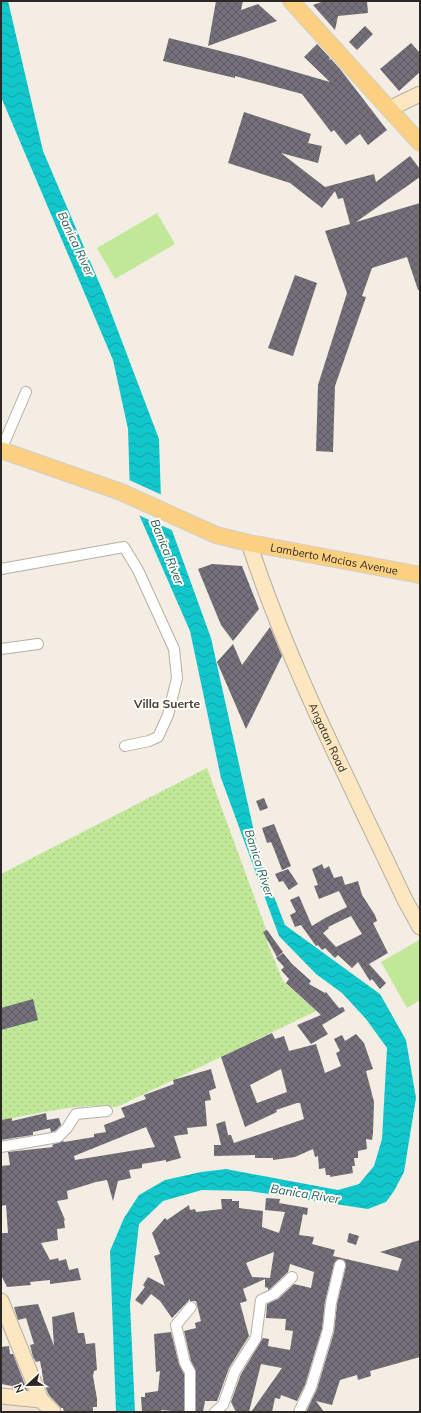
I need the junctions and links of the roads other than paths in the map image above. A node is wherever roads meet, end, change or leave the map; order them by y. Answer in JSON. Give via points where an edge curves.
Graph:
{"nodes":[{"id":1,"x":291,"y":1,"type":"edge"},
{"id":2,"x":420,"y":94,"type":"edge"},
{"id":3,"x":389,"y":108,"type":"junction"},
{"id":4,"x":420,"y":143,"type":"edge"},
{"id":5,"x":26,"y":392,"type":"dead end"},
{"id":6,"x":1,"y":450,"type":"edge"},
{"id":7,"x":249,"y":543,"type":"junction"},
{"id":8,"x":1,"y":569,"type":"edge"},
{"id":9,"x":420,"y":575,"type":"edge"},
{"id":10,"x":38,"y":644,"type":"dead end"},
{"id":11,"x":1,"y":649,"type":"edge"},
{"id":12,"x":125,"y":746,"type":"dead end"},
{"id":13,"x":420,"y":928,"type":"edge"},
{"id":14,"x":107,"y":1111,"type":"dead end"},
{"id":15,"x":1,"y":1147,"type":"edge"},
{"id":16,"x":340,"y":1264,"type":"dead end"},
{"id":17,"x":292,"y":1277,"type":"dead end"},
{"id":18,"x":1,"y":1301,"type":"edge"},
{"id":19,"x":190,"y":1307,"type":"dead end"},
{"id":20,"x":1,"y":1396,"type":"edge"},
{"id":21,"x":41,"y":1400,"type":"junction"},
{"id":22,"x":53,"y":1412,"type":"edge"},
{"id":23,"x":190,"y":1412,"type":"edge"},
{"id":24,"x":215,"y":1412,"type":"edge"},
{"id":25,"x":299,"y":1412,"type":"edge"}],
"edges":[{"from":1,"to":3,"type":"main road"},
{"from":2,"to":3,"type":"main road"},
{"from":3,"to":4,"type":"main road"},
{"from":5,"to":6,"type":"street"},
{"from":6,"to":7,"type":"main road","name":"Lamberto Macias Avenue","via":[[121,492],[216,535]]},
{"from":7,"to":9,"type":"main road","name":"Lamberto Macias Avenue"},
{"from":7,"to":13,"type":"main road","name":"Angatan Road","via":[[268,600],[301,676]]},
{"from":8,"to":12,"type":"street","via":[[124,547],[138,570],[174,649],[177,678],[168,714],[158,737]]},
{"from":10,"to":11,"type":"street"},
{"from":14,"to":15,"type":"street","via":[[76,1114],[58,1137]]},
{"from":16,"to":25,"type":"street","via":[[328,1330],[311,1387]]},
{"from":17,"to":24,"type":"street","via":[[274,1294],[261,1300],[256,1338],[235,1371],[223,1405]]},
{"from":18,"to":21,"type":"main road"},
{"from":19,"to":23,"type":"street","via":[[176,1325],[185,1364],[190,1372]]},
{"from":20,"to":21,"type":"main road"},
{"from":21,"to":22,"type":"main road"}]}
